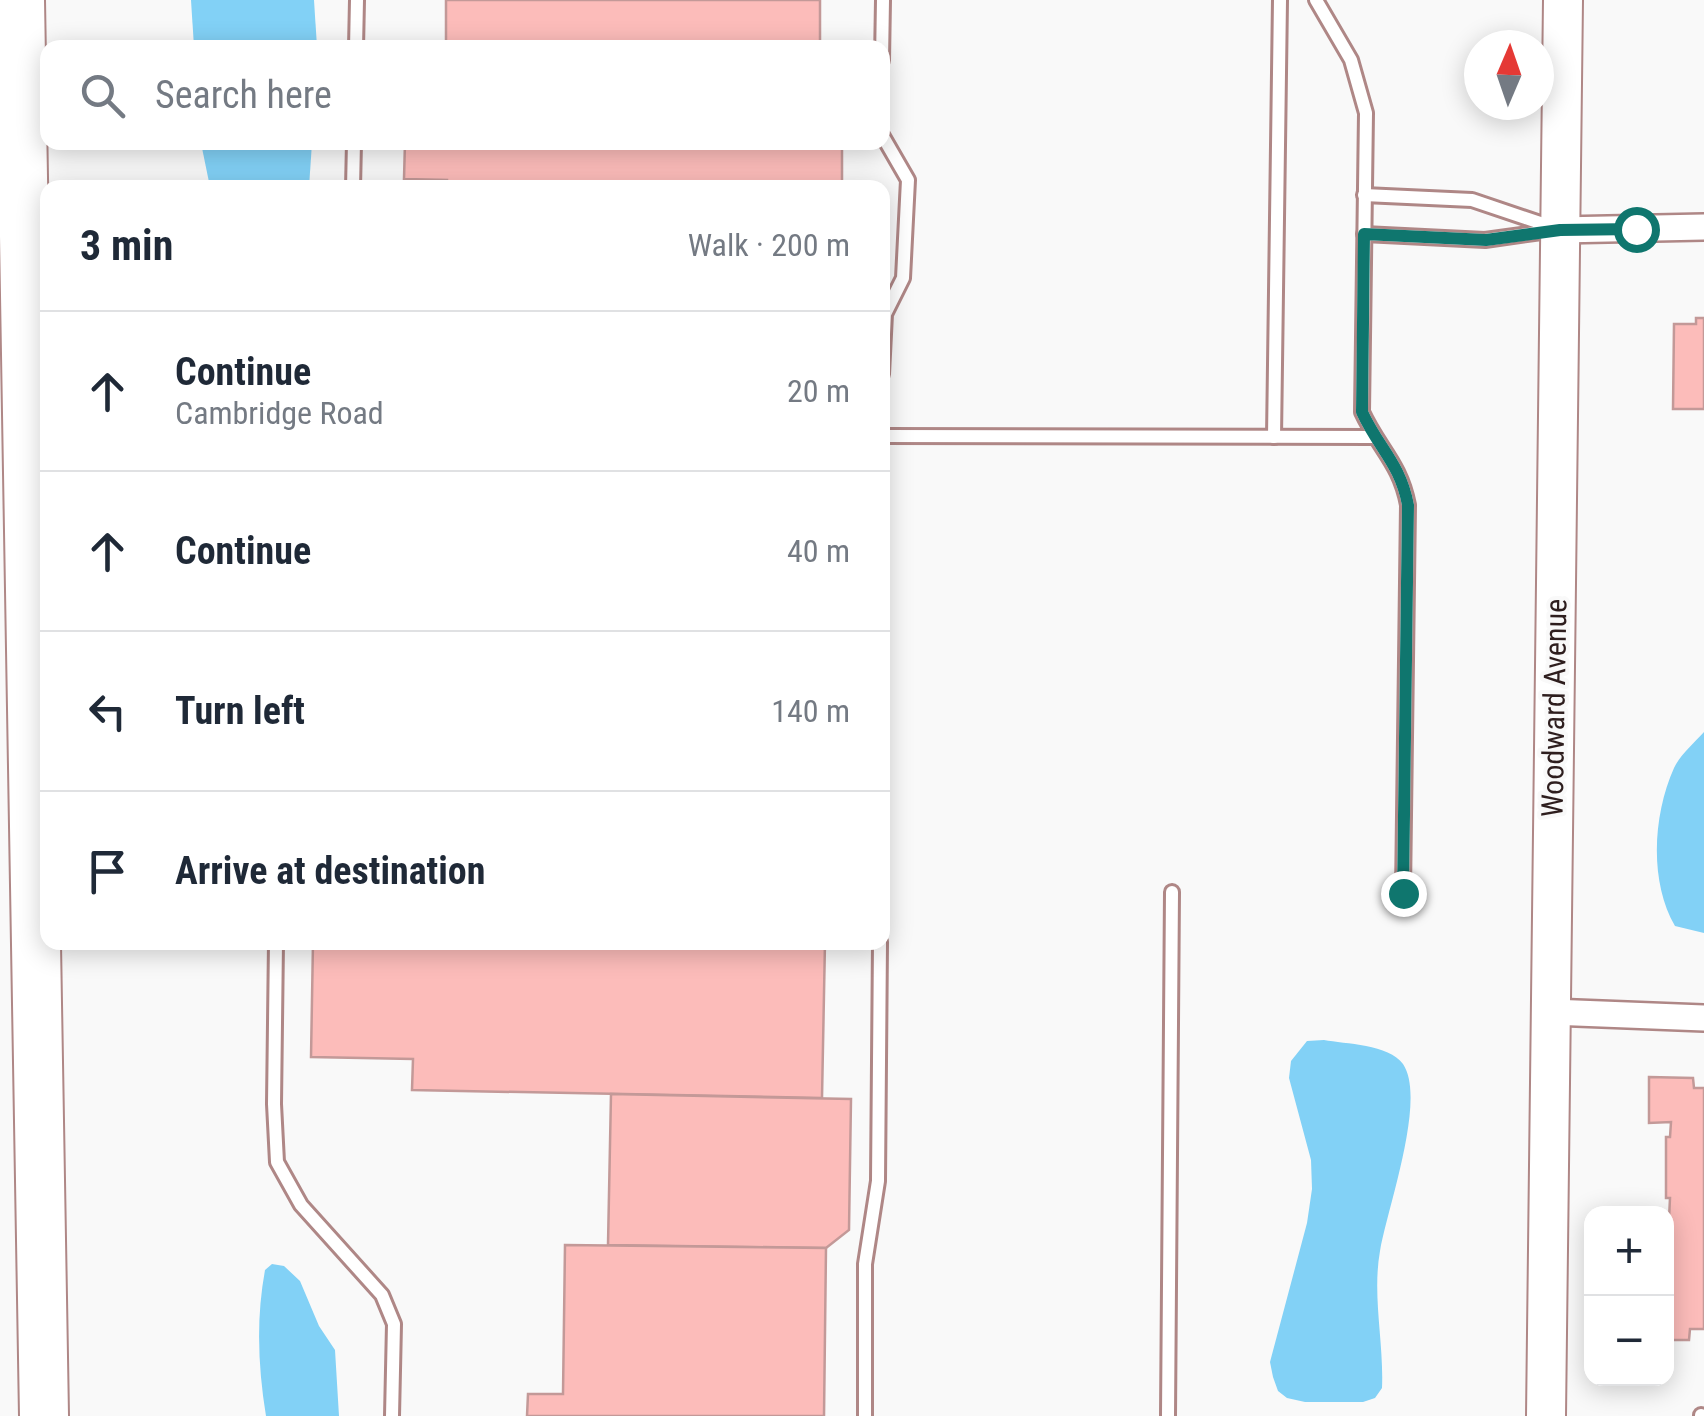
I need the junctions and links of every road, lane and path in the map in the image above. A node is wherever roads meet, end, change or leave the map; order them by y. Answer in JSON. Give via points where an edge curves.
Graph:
{"nodes":[{"id":1,"x":20,"y":0,"type":"edge"},
{"id":2,"x":357,"y":0,"type":"edge"},
{"id":3,"x":883,"y":0,"type":"edge"},
{"id":4,"x":1280,"y":0,"type":"edge"},
{"id":5,"x":1316,"y":0,"type":"edge"},
{"id":6,"x":1562,"y":0,"type":"edge"},
{"id":7,"x":356,"y":40,"type":"edge"},
{"id":8,"x":882,"y":40,"type":"edge"},
{"id":9,"x":890,"y":149,"type":"edge"},
{"id":10,"x":354,"y":150,"type":"edge"},
{"id":11,"x":353,"y":180,"type":"edge"},
{"id":12,"x":1364,"y":195,"type":"junction"},
{"id":13,"x":1704,"y":227,"type":"edge"},
{"id":14,"x":1560,"y":230,"type":"junction"},
{"id":15,"x":1364,"y":234,"type":"junction"},
{"id":16,"x":890,"y":304,"type":"edge"},
{"id":17,"x":890,"y":436,"type":"edge"},
{"id":18,"x":1274,"y":437,"type":"junction"},
{"id":19,"x":1374,"y":437,"type":"junction"},
{"id":20,"x":1172,"y":892,"type":"dead end"},
{"id":21,"x":1403,"y":893,"type":"dead end"},
{"id":22,"x":276,"y":950,"type":"edge"},
{"id":23,"x":880,"y":950,"type":"edge"},
{"id":24,"x":1551,"y":1012,"type":"junction"},
{"id":25,"x":1704,"y":1018,"type":"edge"},
{"id":26,"x":44,"y":1416,"type":"edge"},
{"id":27,"x":392,"y":1416,"type":"edge"},
{"id":28,"x":865,"y":1416,"type":"edge"},
{"id":29,"x":1168,"y":1416,"type":"edge"},
{"id":30,"x":1546,"y":1416,"type":"edge"}],
"edges":[{"from":1,"to":26,"type":"highway"},
{"from":2,"to":7,"type":"lane"},
{"from":3,"to":8,"type":"lane"},
{"from":4,"to":18,"type":"lane"},
{"from":5,"to":12,"type":"lane","via":[[1352,60],[1366,114]]},
{"from":6,"to":14,"type":"main road","name":"Woodward Avenue"},
{"from":9,"to":16,"type":"lane","via":[[908,180],[903,278]]},
{"from":10,"to":11,"type":"lane"},
{"from":12,"to":14,"type":"lane","via":[[1472,200]]},
{"from":12,"to":15,"type":"lane"},
{"from":13,"to":14,"type":"street"},
{"from":14,"to":15,"type":"lane","via":[[1486,240]]},
{"from":14,"to":24,"type":"main road","name":"Woodward Avenue"},
{"from":15,"to":19,"type":"lane","via":[[1362,412]]},
{"from":17,"to":18,"type":"lane"},
{"from":18,"to":19,"type":"lane"},
{"from":19,"to":21,"type":"lane","via":[[1403,479],[1408,505]]},
{"from":20,"to":29,"type":"lane"},
{"from":22,"to":27,"type":"lane","via":[[278,1162],[300,1205],[382,1295],[394,1324]]},
{"from":23,"to":28,"type":"lane","via":[[878,1181],[865,1264]]},
{"from":24,"to":25,"type":"street"},
{"from":24,"to":30,"type":"main road","name":"Woodward Avenue"}]}
